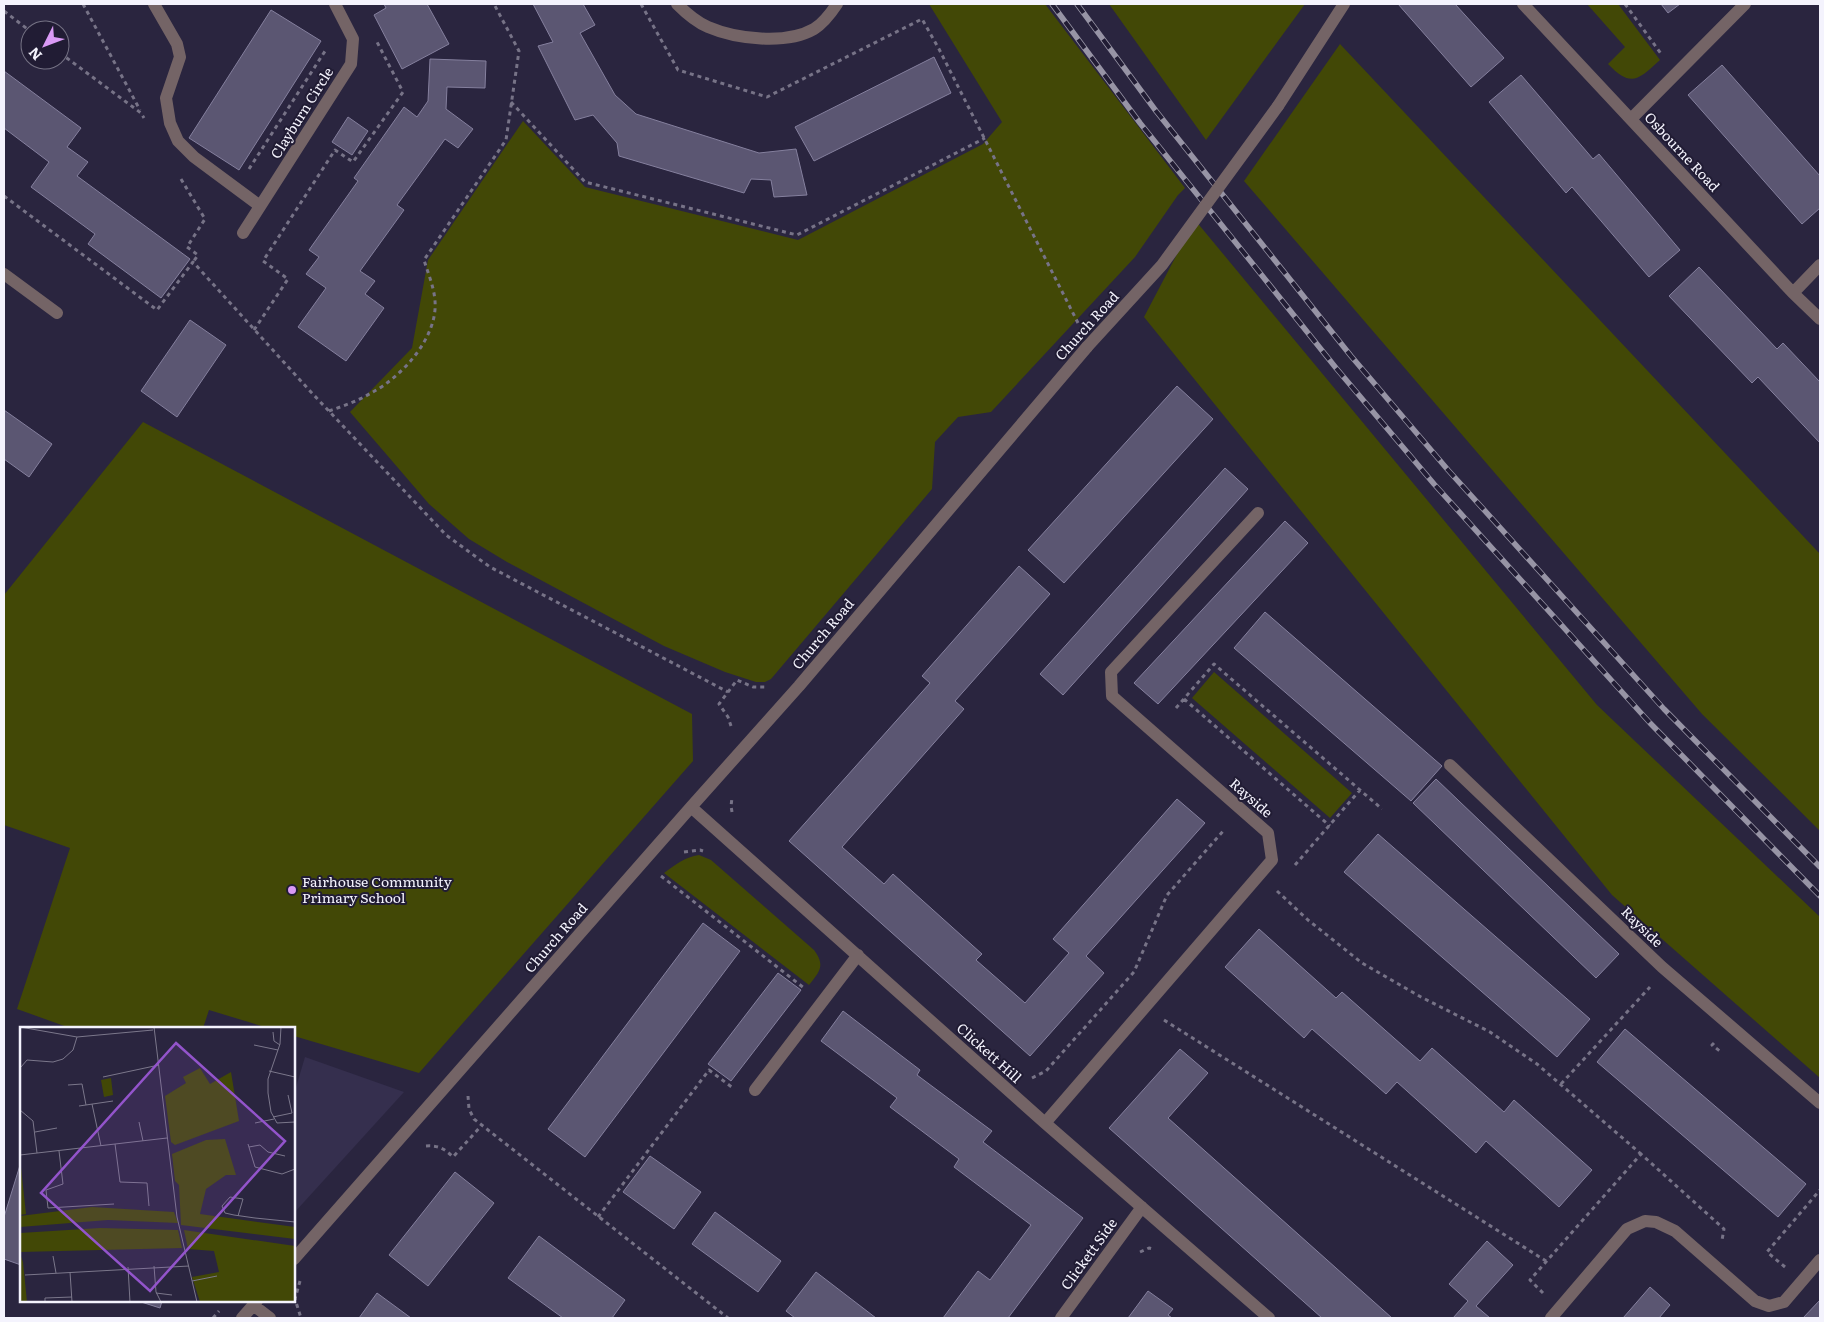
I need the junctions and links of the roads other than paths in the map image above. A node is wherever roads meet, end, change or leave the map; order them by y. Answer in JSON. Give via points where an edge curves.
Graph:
{"nodes":[{"id":1,"x":154,"y":4,"type":"edge"},
{"id":2,"x":335,"y":4,"type":"edge"},
{"id":3,"x":677,"y":4,"type":"edge"},
{"id":4,"x":838,"y":4,"type":"edge"},
{"id":5,"x":1344,"y":4,"type":"edge"},
{"id":6,"x":1523,"y":4,"type":"edge"},
{"id":7,"x":1745,"y":4,"type":"edge"},
{"id":8,"x":1631,"y":119,"type":"junction"},
{"id":9,"x":260,"y":206,"type":"junction"},
{"id":10,"x":243,"y":232,"type":"dead end"},
{"id":11,"x":1820,"y":265,"type":"edge"},
{"id":12,"x":4,"y":274,"type":"edge"},
{"id":13,"x":1793,"y":293,"type":"junction"},
{"id":14,"x":57,"y":313,"type":"dead end"},
{"id":15,"x":1820,"y":319,"type":"edge"},
{"id":16,"x":1258,"y":513,"type":"dead end"},
{"id":17,"x":1450,"y":765,"type":"dead end"},
{"id":18,"x":691,"y":807,"type":"junction"},
{"id":19,"x":858,"y":955,"type":"junction"},
{"id":20,"x":755,"y":1090,"type":"dead end"},
{"id":21,"x":1820,"y":1103,"type":"edge"},
{"id":22,"x":1045,"y":1123,"type":"junction"},
{"id":23,"x":1142,"y":1207,"type":"junction"},
{"id":24,"x":295,"y":1258,"type":"edge"},
{"id":25,"x":1820,"y":1260,"type":"edge"},
{"id":26,"x":255,"y":1303,"type":"edge"},
{"id":27,"x":242,"y":1318,"type":"edge"},
{"id":28,"x":270,"y":1318,"type":"edge"},
{"id":29,"x":1060,"y":1318,"type":"edge"},
{"id":30,"x":1269,"y":1318,"type":"edge"},
{"id":31,"x":1551,"y":1318,"type":"edge"}],
"edges":[{"from":1,"to":9,"type":"street","via":[[177,44],[180,57],[166,98],[170,123],[178,141],[194,157]]},
{"from":2,"to":9,"type":"street","name":"Clayburn Circle","via":[[353,39],[351,64]]},
{"from":3,"to":4,"type":"street","via":[[707,27],[739,37],[769,38],[796,36],[814,29]]},
{"from":5,"to":18,"type":"street","name":"Church Road","bridge":true,"via":[[1278,106],[1162,265],[1087,347],[799,686]]},
{"from":6,"to":8,"type":"street","name":"Osbourne Road"},
{"from":7,"to":8,"type":"street"},
{"from":8,"to":13,"type":"street","name":"Osbourne Road"},
{"from":9,"to":10,"type":"street","name":"Clayburn Circle"},
{"from":11,"to":13,"type":"street"},
{"from":12,"to":14,"type":"street"},
{"from":13,"to":15,"type":"street","name":"Osbourne Road"},
{"from":16,"to":22,"type":"street","name":"Rayside","via":[[1111,672],[1112,696],[1268,833],[1272,860]]},
{"from":17,"to":21,"type":"street","name":"Rayside","via":[[1662,967]]},
{"from":18,"to":19,"type":"street","name":"Clickett Hill"},
{"from":18,"to":24,"type":"street","name":"Church Road"},
{"from":19,"to":20,"type":"street"},
{"from":19,"to":22,"type":"street","name":"Clickett Hill"},
{"from":22,"to":23,"type":"street","name":"Clickett Hill"},
{"from":23,"to":29,"type":"street","name":"Clickett Side"},
{"from":23,"to":30,"type":"street","name":"Clickett Hill"},
{"from":25,"to":31,"type":"street","via":[[1784,1302],[1769,1306],[1755,1301],[1675,1231],[1656,1222],[1644,1221],[1627,1230]]},
{"from":26,"to":27,"type":"street"},
{"from":26,"to":28,"type":"street"}]}
